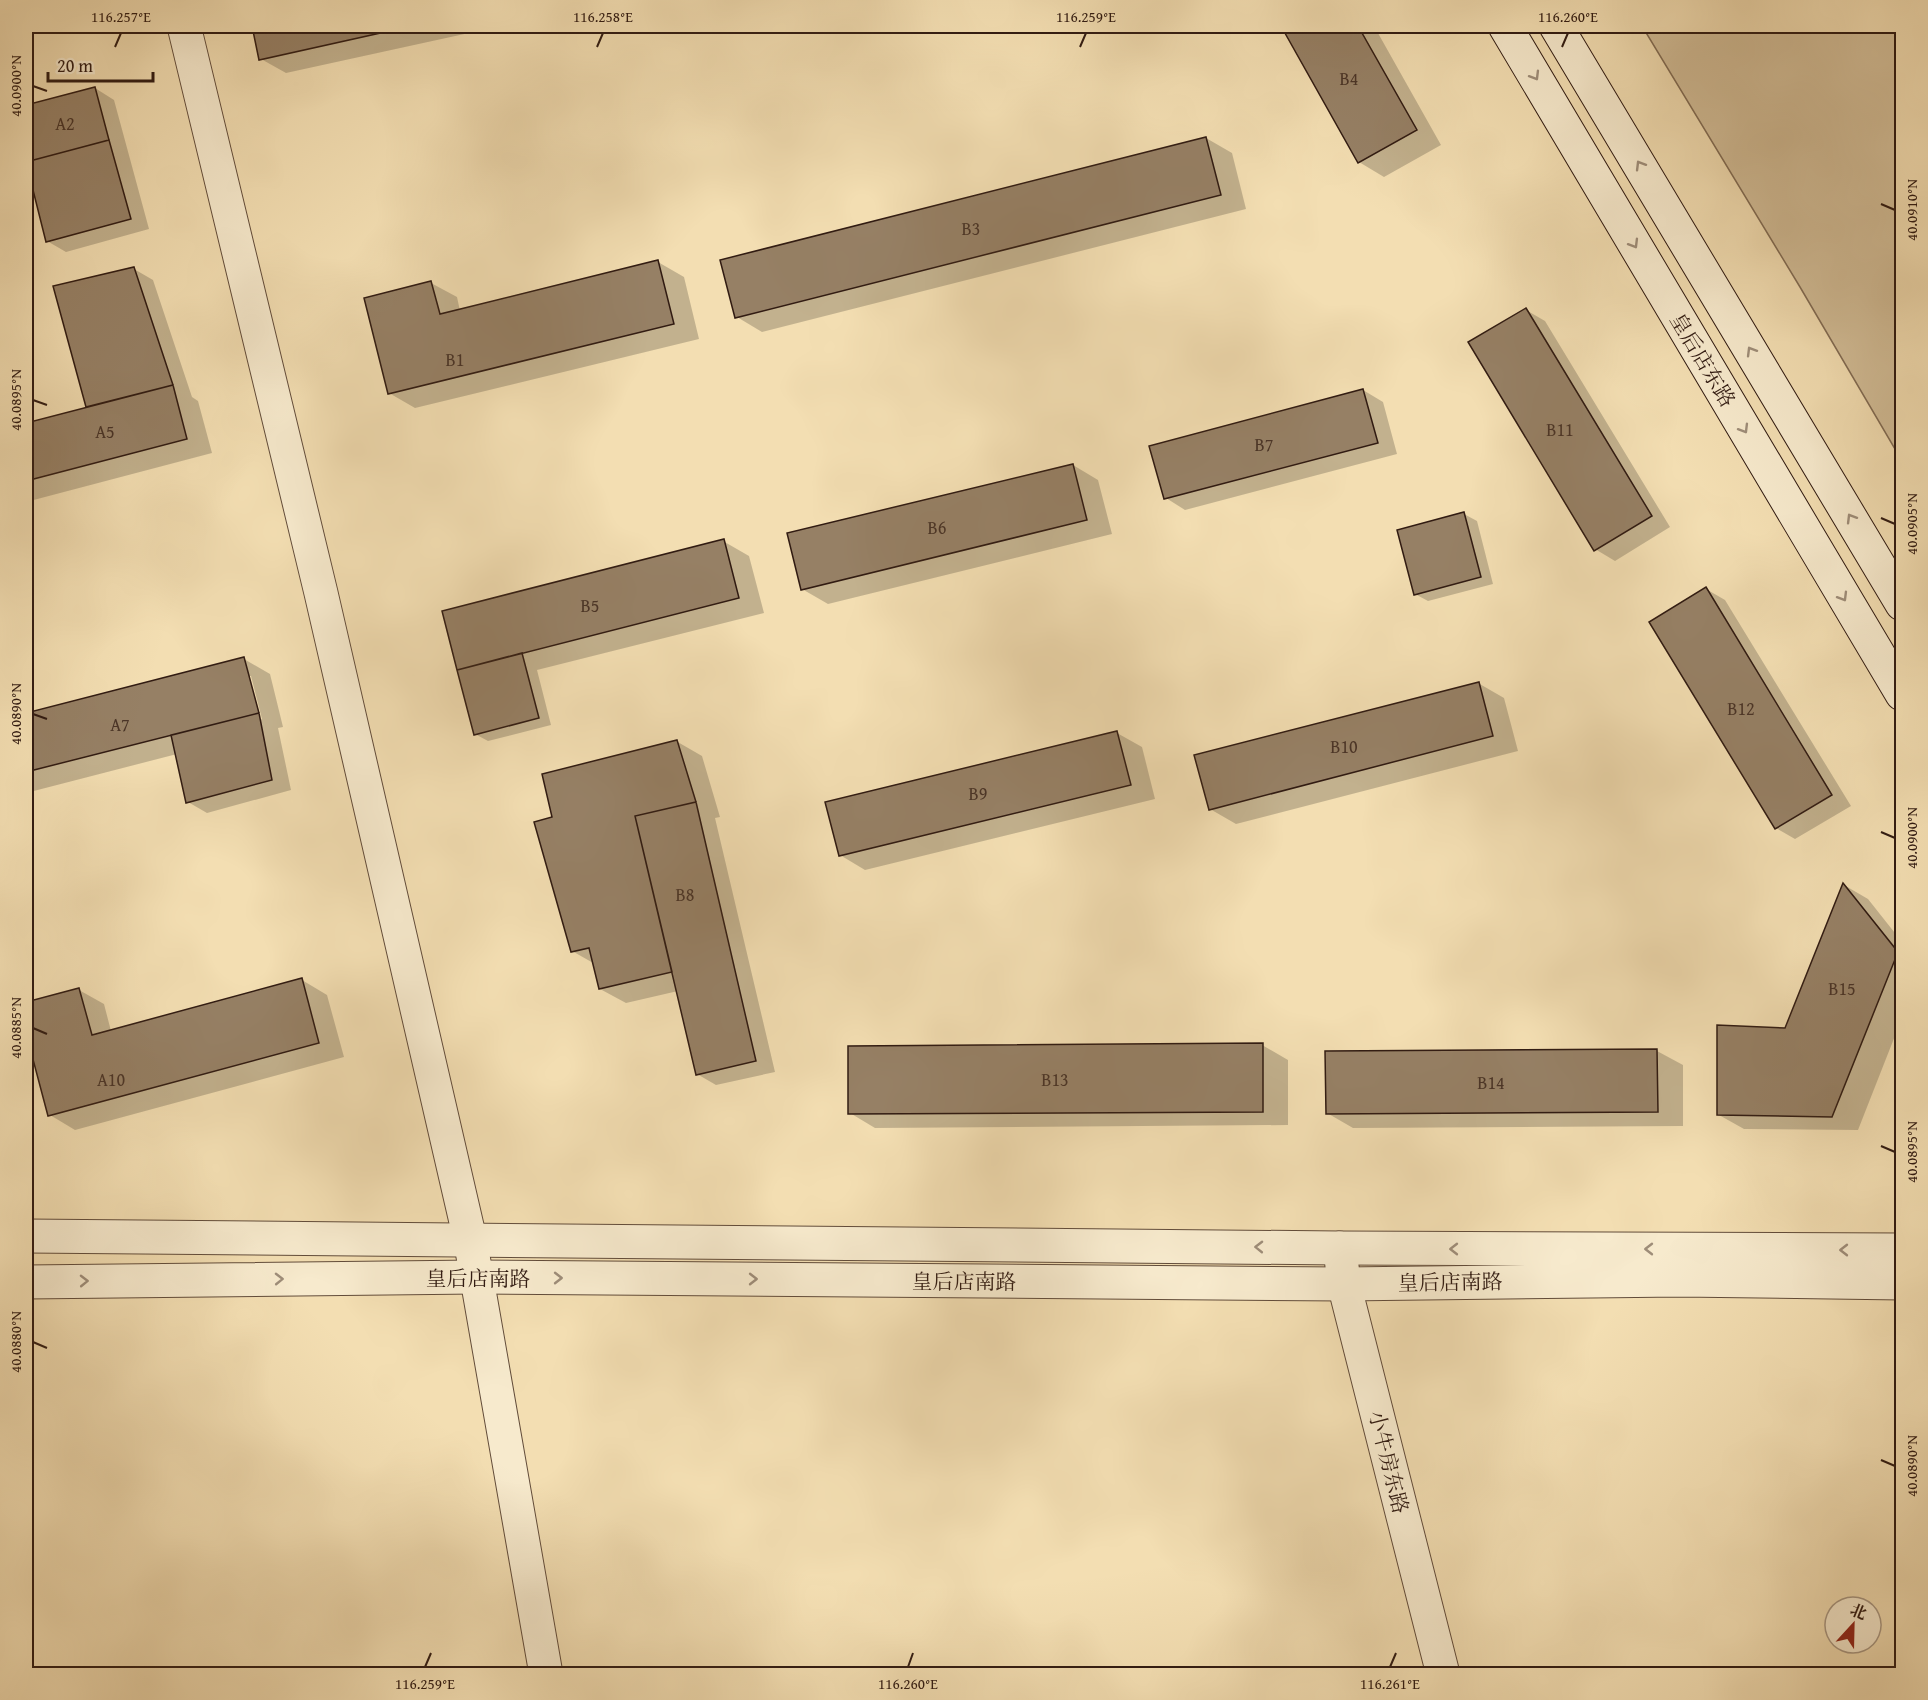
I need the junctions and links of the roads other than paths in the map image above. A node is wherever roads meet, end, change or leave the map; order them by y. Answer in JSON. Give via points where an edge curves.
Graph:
{"nodes":[{"id":1,"x":184,"y":26,"type":"edge"},
{"id":2,"x":1505,"y":26,"type":"edge"},
{"id":3,"x":1556,"y":26,"type":"edge"},
{"id":4,"x":1902,"y":604,"type":"edge"},
{"id":5,"x":1902,"y":694,"type":"edge"},
{"id":6,"x":26,"y":1236,"type":"edge"},
{"id":7,"x":470,"y":1239,"type":"junction"},
{"id":8,"x":1340,"y":1248,"type":"junction"},
{"id":9,"x":1902,"y":1250,"type":"edge"},
{"id":10,"x":476,"y":1277,"type":"junction"},
{"id":11,"x":26,"y":1282,"type":"edge"},
{"id":12,"x":1902,"y":1283,"type":"edge"},
{"id":13,"x":1344,"y":1284,"type":"junction"},
{"id":14,"x":546,"y":1674,"type":"edge"},
{"id":15,"x":1443,"y":1674,"type":"edge"}],
"edges":[{"from":1,"to":7,"type":"street","via":[[321,592]]},
{"from":2,"to":5,"type":"street","name":"皇后店东路","one_way":true},
{"from":4,"to":3,"type":"street","one_way":true},
{"from":6,"to":7,"type":"street","name":"皇后店南路"},
{"from":8,"to":7,"type":"street","name":"皇后店南路","one_way":true},
{"from":7,"to":10,"type":"street"},
{"from":9,"to":8,"type":"street","name":"皇后店南路","one_way":true},
{"from":8,"to":13,"type":"street","name":"小牛房东路"},
{"from":11,"to":10,"type":"street","name":"皇后店南路","one_way":true},
{"from":10,"to":13,"type":"street","name":"皇后店南路","one_way":true},
{"from":10,"to":14,"type":"street"},
{"from":12,"to":13,"type":"street","name":"皇后店南路","via":[[1680,1280]]},
{"from":13,"to":15,"type":"street","name":"小牛房东路"}]}
